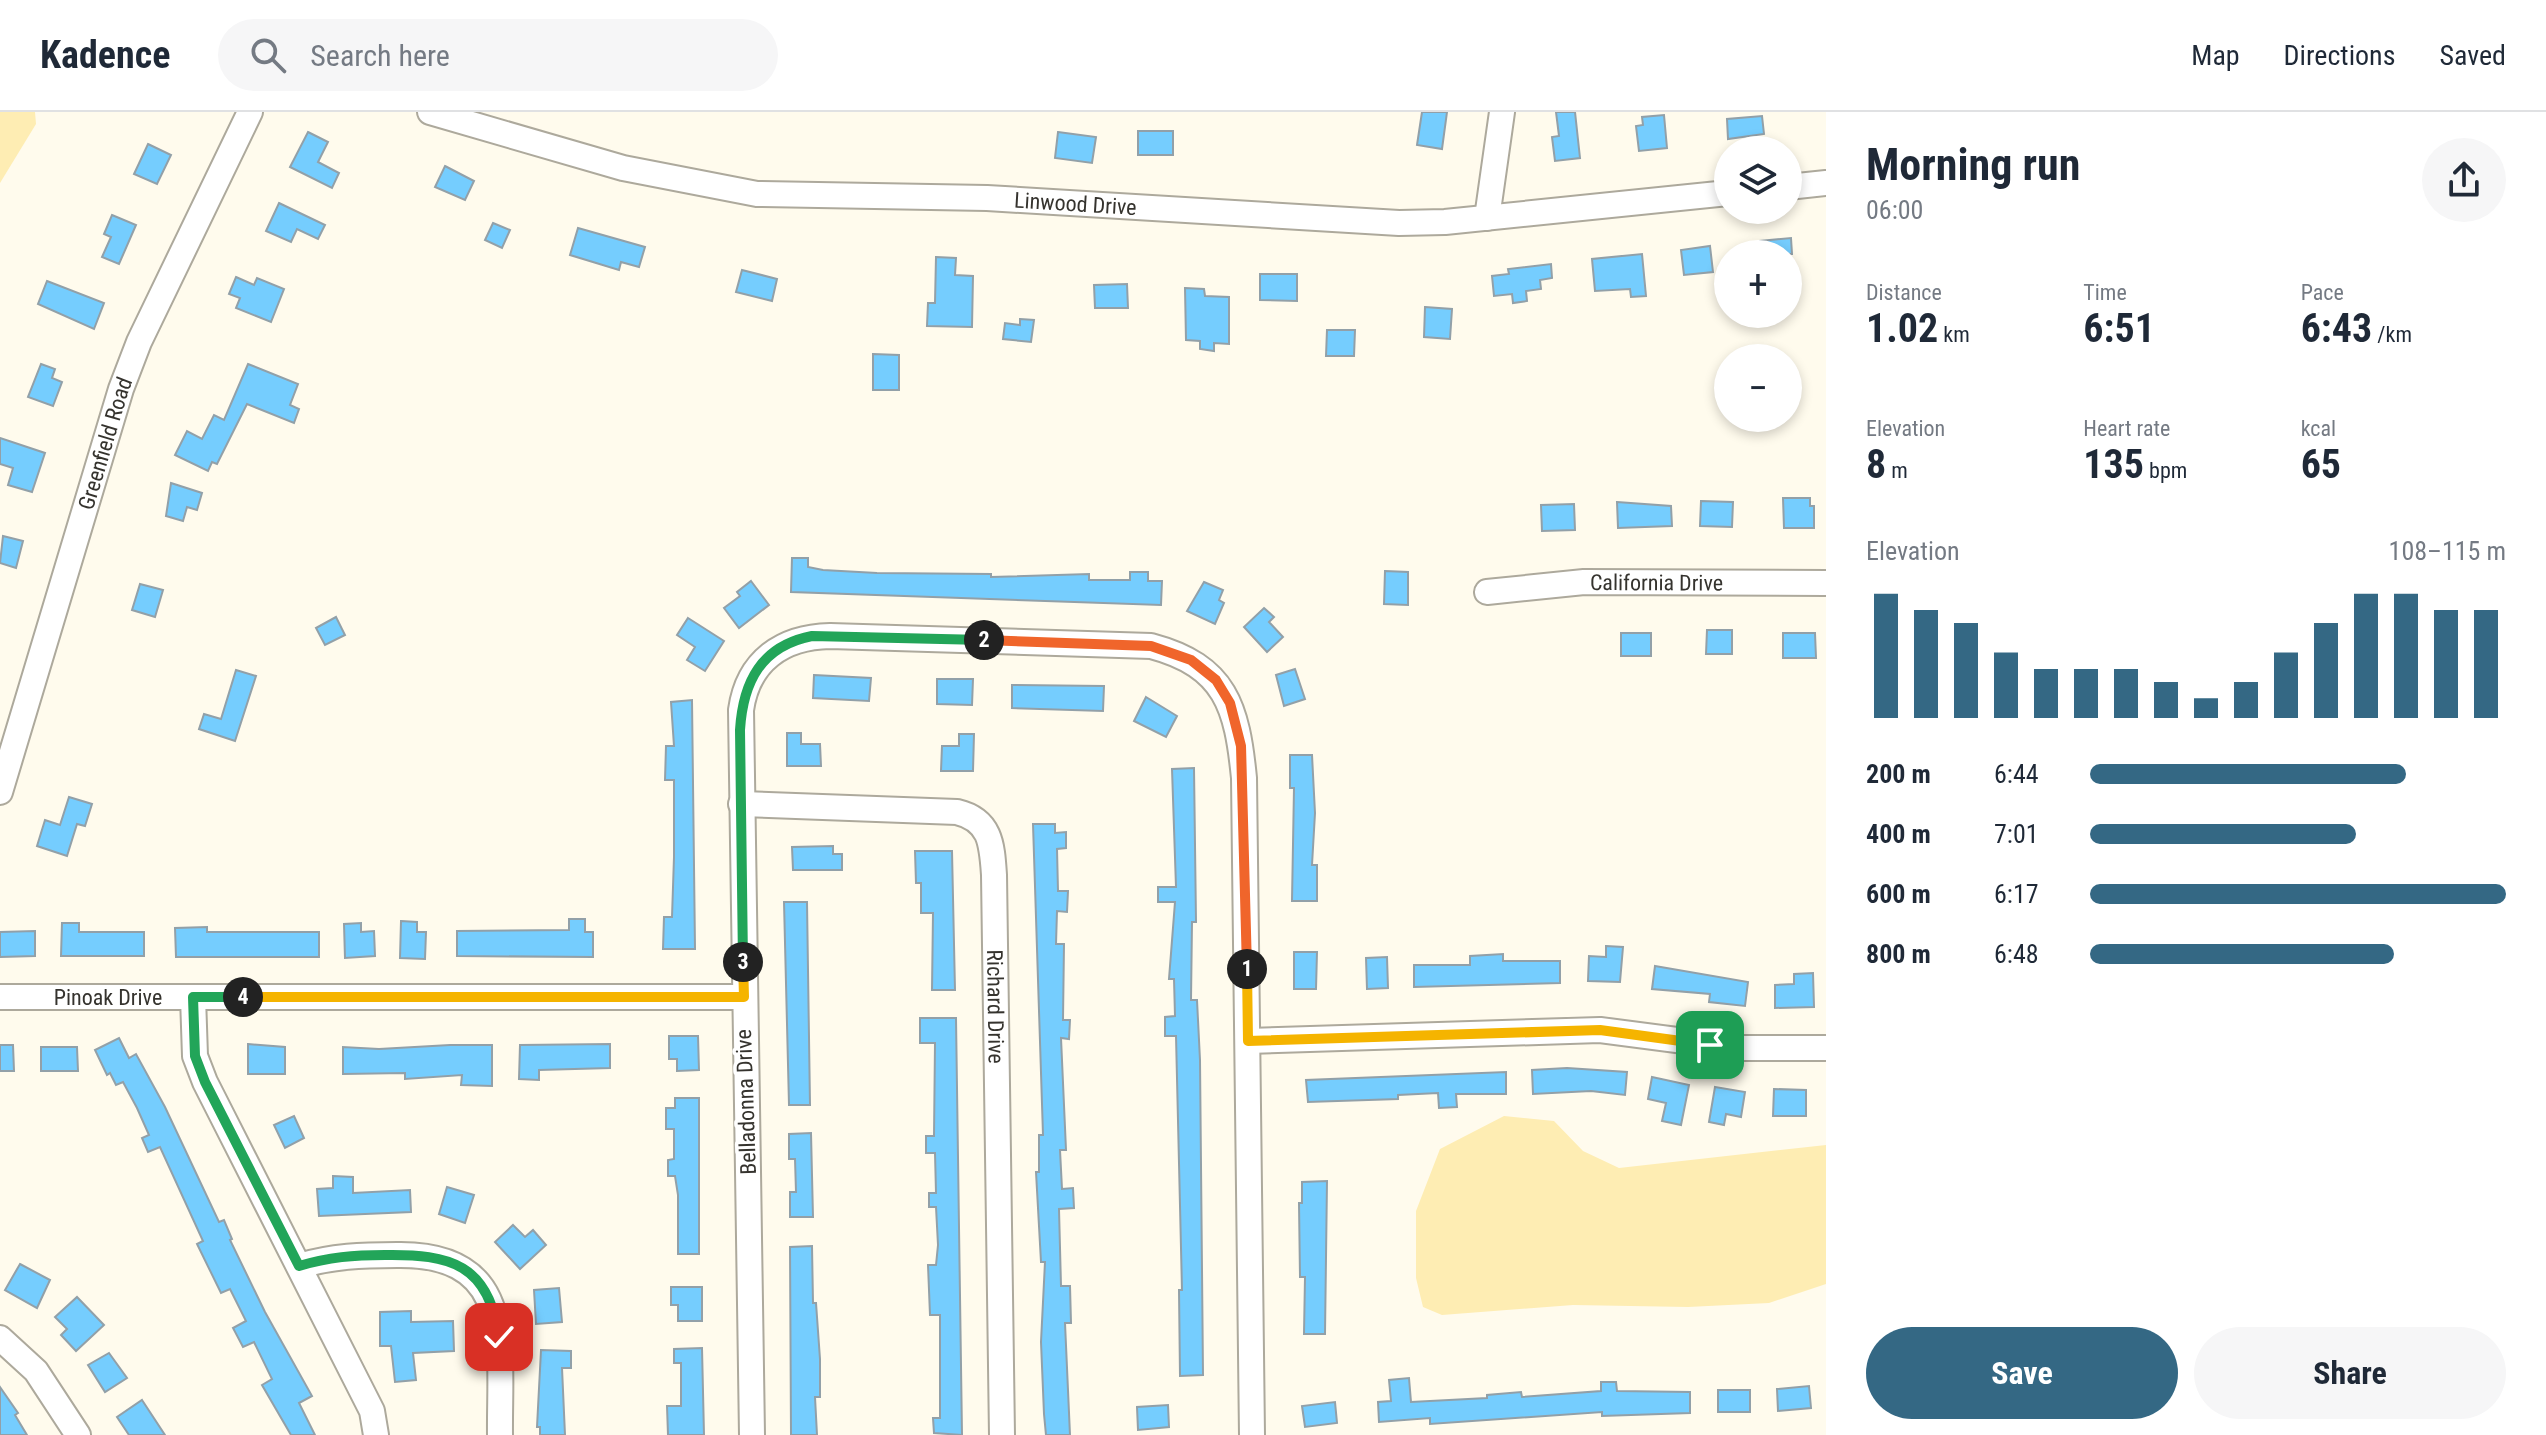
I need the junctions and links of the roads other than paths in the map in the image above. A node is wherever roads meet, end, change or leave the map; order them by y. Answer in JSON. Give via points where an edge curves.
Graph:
{"nodes":[{"id":1,"x":250,"y":112,"type":"edge"},
{"id":2,"x":430,"y":112,"type":"edge"},
{"id":3,"x":1502,"y":112,"type":"edge"},
{"id":4,"x":1826,"y":183,"type":"edge"},
{"id":5,"x":1802,"y":186,"type":"edge"},
{"id":6,"x":1714,"y":194,"type":"edge"},
{"id":7,"x":1487,"y":218,"type":"junction"},
{"id":8,"x":1826,"y":583,"type":"edge"},
{"id":9,"x":1487,"y":592,"type":"dead end"},
{"id":10,"x":0,"y":792,"type":"edge"},
{"id":11,"x":741,"y":804,"type":"junction"},
{"id":12,"x":0,"y":997,"type":"edge"},
{"id":13,"x":193,"y":997,"type":"junction"},
{"id":14,"x":744,"y":997,"type":"junction"},
{"id":15,"x":1248,"y":1041,"type":"junction"},
{"id":16,"x":1826,"y":1048,"type":"edge"},
{"id":17,"x":299,"y":1266,"type":"junction"},
{"id":18,"x":0,"y":1338,"type":"edge"},
{"id":19,"x":78,"y":1435,"type":"edge"},
{"id":20,"x":376,"y":1435,"type":"edge"},
{"id":21,"x":500,"y":1435,"type":"edge"},
{"id":22,"x":752,"y":1435,"type":"edge"},
{"id":23,"x":1002,"y":1435,"type":"edge"},
{"id":24,"x":1252,"y":1435,"type":"edge"}],
"edges":[{"from":1,"to":10,"type":"street","name":"Greenfield Road","via":[[121,389]]},
{"from":2,"to":7,"type":"street","name":"Linwood Drive","via":[[623,168],[757,194],[987,198],[1354,222]]},
{"from":3,"to":7,"type":"street"},
{"from":4,"to":5,"type":"street"},
{"from":6,"to":7,"type":"street","name":"Linwood Drive"},
{"from":8,"to":9,"type":"street","name":"California Drive","via":[[1584,582]]},
{"from":11,"to":14,"type":"street","name":"Belladonna Drive"},
{"from":11,"to":15,"type":"street","name":"Belladonna Drive","via":[[743,699],[753,673],[786,643],[830,636],[1124,643],[1191,660],[1223,690],[1241,746]]},
{"from":11,"to":23,"type":"street","name":"Richard Drive","via":[[957,812],[972,816],[986,829],[994,875]]},
{"from":12,"to":13,"type":"street","name":"Pinoak Drive"},
{"from":13,"to":14,"type":"street","name":"Pinoak Drive"},
{"from":13,"to":17,"type":"street","via":[[195,1056],[205,1082]]},
{"from":14,"to":22,"type":"street","name":"Belladonna Drive"},
{"from":15,"to":16,"type":"street","via":[[1600,1030],[1738,1048]]},
{"from":15,"to":24,"type":"street","name":"Belladonna Drive"},
{"from":17,"to":20,"type":"street","via":[[372,1411]]},
{"from":17,"to":21,"type":"street","via":[[340,1255],[422,1254],[441,1257],[469,1273],[496,1315]]},
{"from":18,"to":19,"type":"street","via":[[31,1364]]}]}
